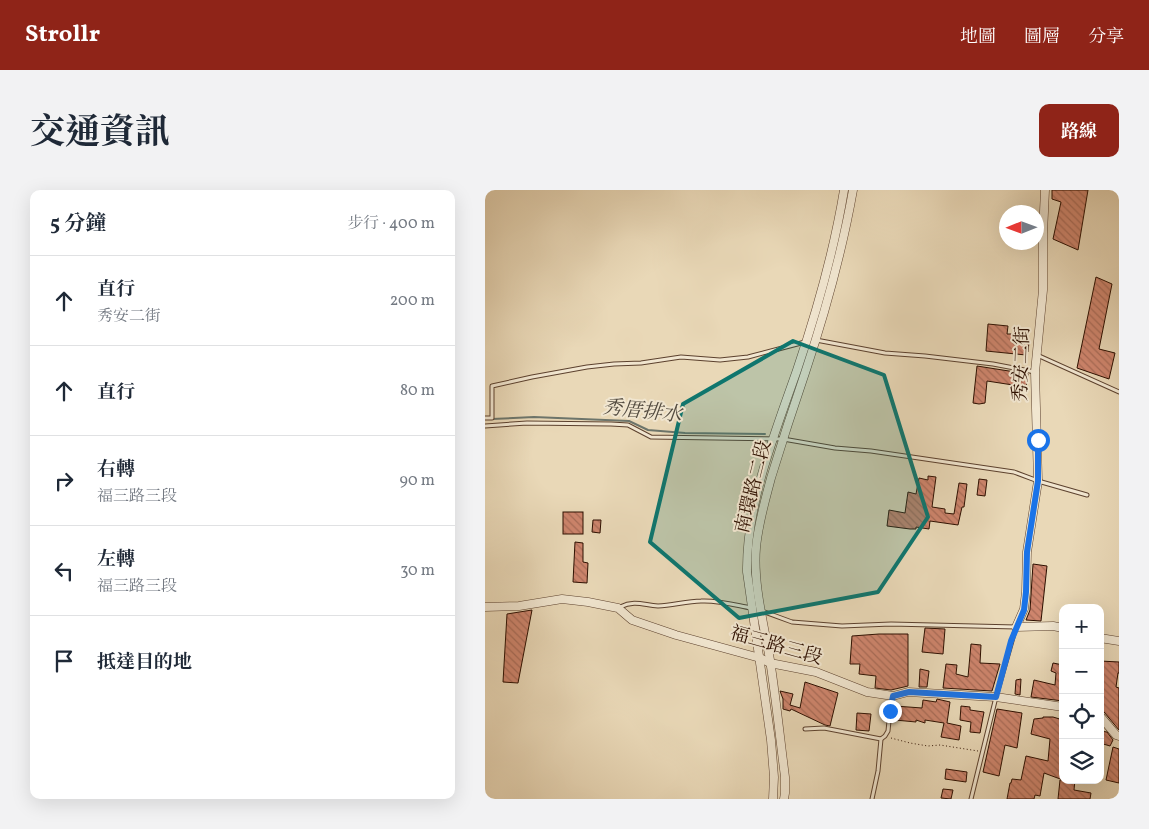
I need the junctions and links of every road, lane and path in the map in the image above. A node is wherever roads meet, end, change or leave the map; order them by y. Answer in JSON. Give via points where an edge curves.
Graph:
{"nodes":[{"id":1,"x":844,"y":190,"type":"edge"},
{"id":2,"x":853,"y":190,"type":"edge"},
{"id":3,"x":1045,"y":190,"type":"edge"},
{"id":4,"x":816,"y":340,"type":"junction"},
{"id":5,"x":807,"y":341,"type":"junction"},
{"id":6,"x":1037,"y":355,"type":"junction"},
{"id":7,"x":1035,"y":372,"type":"junction"},
{"id":8,"x":1119,"y":392,"type":"edge"},
{"id":9,"x":485,"y":418,"type":"edge"},
{"id":10,"x":485,"y":426,"type":"edge"},
{"id":11,"x":774,"y":438,"type":"junction"},
{"id":12,"x":783,"y":439,"type":"junction"},
{"id":13,"x":1038,"y":481,"type":"junction"},
{"id":14,"x":1087,"y":495,"type":"dead end"},
{"id":15,"x":485,"y":608,"type":"edge"},
{"id":16,"x":618,"y":608,"type":"junction"},
{"id":17,"x":752,"y":608,"type":"junction"},
{"id":18,"x":761,"y":610,"type":"junction"},
{"id":19,"x":1016,"y":627,"type":"junction"},
{"id":20,"x":1059,"y":627,"type":"edge"},
{"id":21,"x":1104,"y":639,"type":"edge"},
{"id":22,"x":1119,"y":641,"type":"edge"},
{"id":23,"x":760,"y":658,"type":"junction"},
{"id":24,"x":770,"y":663,"type":"junction"},
{"id":25,"x":893,"y":696,"type":"junction"},
{"id":26,"x":996,"y":697,"type":"junction"},
{"id":27,"x":1059,"y":706,"type":"edge"},
{"id":28,"x":1104,"y":720,"type":"edge"},
{"id":29,"x":805,"y":729,"type":"dead end"},
{"id":30,"x":885,"y":736,"type":"junction"},
{"id":31,"x":1119,"y":736,"type":"edge"},
{"id":32,"x":881,"y":739,"type":"junction"},
{"id":33,"x":983,"y":752,"type":"junction"},
{"id":34,"x":773,"y":799,"type":"edge"},
{"id":35,"x":784,"y":799,"type":"edge"},
{"id":36,"x":872,"y":799,"type":"edge"},
{"id":37,"x":971,"y":799,"type":"edge"}],
"edges":[{"from":1,"to":5,"type":"street","name":"南環路二段","via":[[839,222]]},
{"from":2,"to":4,"type":"street","name":"南環路二段","via":[[832,286]]},
{"from":3,"to":6,"type":"street","name":"秀安二街","via":[[1043,290]]},
{"from":4,"to":5,"type":"lane"},
{"from":4,"to":7,"type":"lane","via":[[885,353],[993,364]]},
{"from":4,"to":12,"type":"street","name":"南環路二段"},
{"from":5,"to":9,"type":"lane","via":[[748,357],[720,360],[681,357],[587,367],[492,386],[492,418]]},
{"from":5,"to":11,"type":"street","name":"南環路二段"},
{"from":6,"to":7,"type":"street","name":"秀安二街"},
{"from":6,"to":8,"type":"lane"},
{"from":7,"to":13,"type":"street","name":"秀安二街"},
{"from":10,"to":11,"type":"lane","via":[[611,424],[628,425],[651,437]]},
{"from":11,"to":12,"type":"lane"},
{"from":11,"to":17,"type":"street","name":"南環路二段","via":[[751,519],[747,572]]},
{"from":12,"to":13,"type":"lane","via":[[1014,472]]},
{"from":12,"to":18,"type":"street","name":"南環路二段","via":[[759,523],[755,568]]},
{"from":13,"to":14,"type":"lane"},
{"from":13,"to":19,"type":"street","name":"秀安二街","via":[[1027,552],[1024,610]]},
{"from":15,"to":16,"type":"street","name":"福三路三段","via":[[562,599]]},
{"from":16,"to":17,"type":"lane","via":[[636,602],[661,606],[701,601]]},
{"from":16,"to":23,"type":"street","name":"福三路三段","via":[[632,620]]},
{"from":17,"to":18,"type":"lane"},
{"from":17,"to":23,"type":"street","name":"南環路二段"},
{"from":18,"to":19,"type":"lane","via":[[792,622],[842,626]]},
{"from":18,"to":24,"type":"street","name":"南環路二段"},
{"from":19,"to":20,"type":"street"},
{"from":19,"to":26,"type":"lane"},
{"from":21,"to":22,"type":"street"},
{"from":23,"to":24,"type":"street","name":"福三路三段"},
{"from":23,"to":34,"type":"street","name":"南環路二段","via":[[771,740]]},
{"from":24,"to":25,"type":"street","name":"福三路三段","via":[[816,672],[867,692]]},
{"from":24,"to":35,"type":"street","name":"南環路二段","via":[[785,777]]},
{"from":25,"to":26,"type":"street","name":"福三路三段","via":[[909,692]]},
{"from":25,"to":30,"type":"lane"},
{"from":26,"to":27,"type":"street","name":"福三路三段"},
{"from":26,"to":33,"type":"lane"},
{"from":28,"to":31,"type":"street"},
{"from":29,"to":32,"type":"lane","via":[[824,728]]},
{"from":30,"to":32,"type":"lane"},
{"from":30,"to":33,"type":"path","via":[[927,746],[940,744]]},
{"from":32,"to":36,"type":"lane"},
{"from":33,"to":37,"type":"lane"}]}
